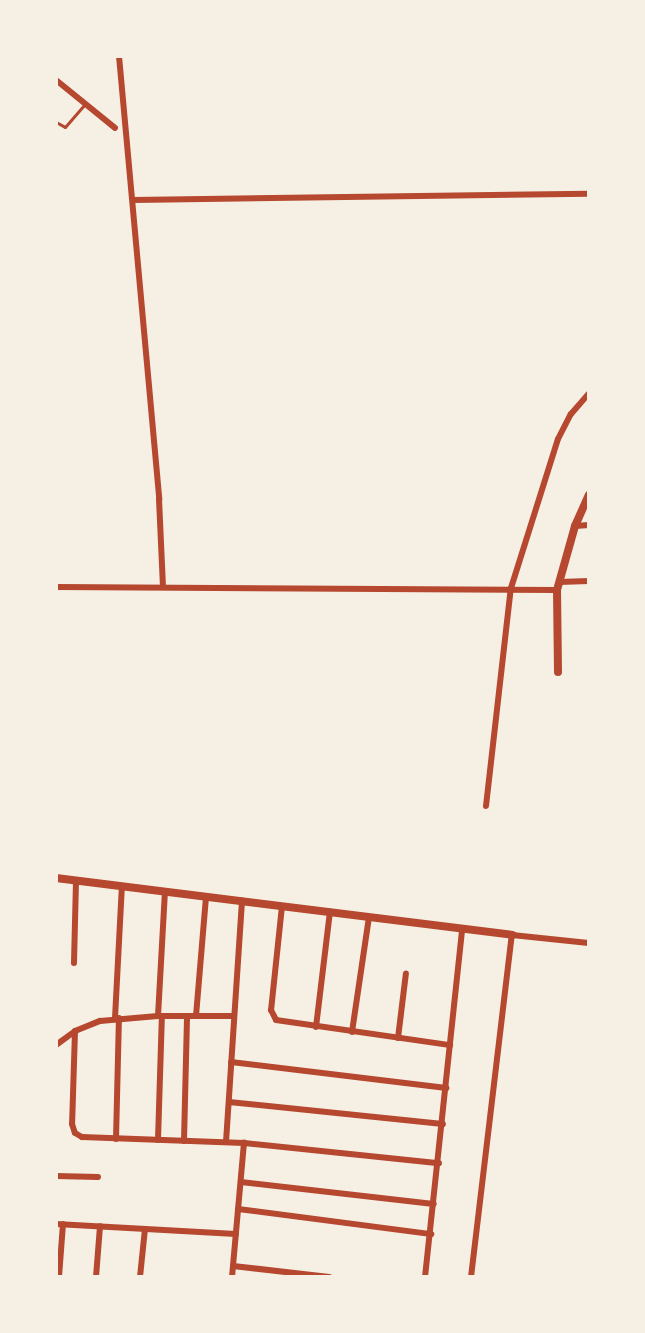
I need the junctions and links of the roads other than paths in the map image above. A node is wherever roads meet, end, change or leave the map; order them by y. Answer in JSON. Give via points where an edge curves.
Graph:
{"nodes":[{"id":1,"x":119,"y":56,"type":"edge"},
{"id":2,"x":56,"y":80,"type":"edge"},
{"id":3,"x":85,"y":104,"type":"junction"},
{"id":4,"x":56,"y":122,"type":"edge"},
{"id":5,"x":115,"y":128,"type":"dead end"},
{"id":6,"x":589,"y":194,"type":"edge"},
{"id":7,"x":133,"y":200,"type":"junction"},
{"id":8,"x":589,"y":393,"type":"edge"},
{"id":9,"x":589,"y":495,"type":"edge"},
{"id":10,"x":589,"y":525,"type":"edge"},
{"id":11,"x":575,"y":526,"type":"junction"},
{"id":12,"x":589,"y":581,"type":"edge"},
{"id":13,"x":163,"y":586,"type":"junction"},
{"id":14,"x":558,"y":586,"type":"junction"},
{"id":15,"x":56,"y":587,"type":"edge"},
{"id":16,"x":514,"y":588,"type":"junction"},
{"id":17,"x":558,"y":672,"type":"dead end"},
{"id":18,"x":486,"y":806,"type":"dead end"},
{"id":19,"x":56,"y":878,"type":"edge"},
{"id":20,"x":76,"y":881,"type":"junction"},
{"id":21,"x":122,"y":886,"type":"junction"},
{"id":22,"x":165,"y":892,"type":"junction"},
{"id":23,"x":206,"y":897,"type":"junction"},
{"id":24,"x":242,"y":901,"type":"junction"},
{"id":25,"x":282,"y":906,"type":"junction"},
{"id":26,"x":330,"y":912,"type":"junction"},
{"id":27,"x":369,"y":917,"type":"junction"},
{"id":28,"x":467,"y":929,"type":"junction"},
{"id":29,"x":509,"y":934,"type":"junction"},
{"id":30,"x":589,"y":943,"type":"edge"},
{"id":31,"x":74,"y":963,"type":"dead end"},
{"id":32,"x":406,"y":973,"type":"dead end"},
{"id":33,"x":160,"y":1016,"type":"junction"},
{"id":34,"x":187,"y":1016,"type":"junction"},
{"id":35,"x":196,"y":1016,"type":"junction"},
{"id":36,"x":234,"y":1016,"type":"junction"},
{"id":37,"x":117,"y":1018,"type":"junction"},
{"id":38,"x":316,"y":1027,"type":"junction"},
{"id":39,"x":75,"y":1031,"type":"junction"},
{"id":40,"x":352,"y":1032,"type":"junction"},
{"id":41,"x":398,"y":1038,"type":"junction"},
{"id":42,"x":56,"y":1045,"type":"edge"},
{"id":43,"x":450,"y":1045,"type":"junction"},
{"id":44,"x":231,"y":1062,"type":"junction"},
{"id":45,"x":446,"y":1088,"type":"junction"},
{"id":46,"x":229,"y":1102,"type":"junction"},
{"id":47,"x":443,"y":1124,"type":"junction"},
{"id":48,"x":116,"y":1139,"type":"junction"},
{"id":49,"x":158,"y":1140,"type":"junction"},
{"id":50,"x":184,"y":1141,"type":"junction"},
{"id":51,"x":226,"y":1142,"type":"junction"},
{"id":52,"x":244,"y":1143,"type":"junction"},
{"id":53,"x":439,"y":1163,"type":"junction"},
{"id":54,"x":56,"y":1176,"type":"edge"},
{"id":55,"x":98,"y":1177,"type":"dead end"},
{"id":56,"x":241,"y":1182,"type":"junction"},
{"id":57,"x":434,"y":1204,"type":"junction"},
{"id":58,"x":238,"y":1209,"type":"junction"},
{"id":59,"x":60,"y":1224,"type":"edge"},
{"id":60,"x":100,"y":1226,"type":"junction"},
{"id":61,"x":145,"y":1229,"type":"junction"},
{"id":62,"x":236,"y":1234,"type":"junction"},
{"id":63,"x":431,"y":1234,"type":"junction"},
{"id":64,"x":233,"y":1266,"type":"junction"},
{"id":65,"x":59,"y":1277,"type":"edge"},
{"id":66,"x":96,"y":1277,"type":"edge"},
{"id":67,"x":140,"y":1277,"type":"edge"},
{"id":68,"x":232,"y":1277,"type":"edge"},
{"id":69,"x":329,"y":1277,"type":"edge"},
{"id":70,"x":425,"y":1277,"type":"edge"},
{"id":71,"x":471,"y":1277,"type":"edge"}],
"edges":[{"from":1,"to":7,"type":"street"},
{"from":2,"to":3,"type":"street"},
{"from":3,"to":4,"type":"lane","via":[[65,127]]},
{"from":3,"to":5,"type":"street"},
{"from":6,"to":7,"type":"street"},
{"from":7,"to":13,"type":"street"},
{"from":8,"to":16,"type":"street","via":[[558,439]]},
{"from":9,"to":11,"type":"street"},
{"from":10,"to":11,"type":"street"},
{"from":11,"to":14,"type":"street"},
{"from":12,"to":14,"type":"street"},
{"from":13,"to":15,"type":"street"},
{"from":13,"to":16,"type":"street"},
{"from":14,"to":16,"type":"street"},
{"from":14,"to":17,"type":"street"},
{"from":16,"to":18,"type":"street"},
{"from":19,"to":20,"type":"street"},
{"from":20,"to":21,"type":"street"},
{"from":20,"to":31,"type":"street"},
{"from":21,"to":22,"type":"street"},
{"from":21,"to":37,"type":"street"},
{"from":22,"to":23,"type":"street"},
{"from":22,"to":33,"type":"street"},
{"from":23,"to":24,"type":"street"},
{"from":23,"to":35,"type":"street"},
{"from":24,"to":25,"type":"street"},
{"from":24,"to":36,"type":"street"},
{"from":25,"to":26,"type":"street"},
{"from":25,"to":38,"type":"street","via":[[273,1018]]},
{"from":26,"to":27,"type":"street"},
{"from":26,"to":38,"type":"street"},
{"from":27,"to":28,"type":"street"},
{"from":27,"to":40,"type":"street"},
{"from":28,"to":29,"type":"street"},
{"from":28,"to":43,"type":"street"},
{"from":29,"to":30,"type":"street"},
{"from":29,"to":71,"type":"street"},
{"from":32,"to":41,"type":"street"},
{"from":33,"to":34,"type":"street"},
{"from":33,"to":37,"type":"street"},
{"from":33,"to":49,"type":"street"},
{"from":34,"to":35,"type":"street"},
{"from":34,"to":50,"type":"street"},
{"from":35,"to":36,"type":"street"},
{"from":36,"to":44,"type":"street"},
{"from":37,"to":39,"type":"street"},
{"from":37,"to":48,"type":"street"},
{"from":38,"to":40,"type":"street"},
{"from":39,"to":42,"type":"street"},
{"from":39,"to":48,"type":"street","via":[[75,1133]]},
{"from":40,"to":41,"type":"street"},
{"from":41,"to":43,"type":"street"},
{"from":43,"to":45,"type":"street"},
{"from":44,"to":45,"type":"street"},
{"from":44,"to":46,"type":"street"},
{"from":45,"to":47,"type":"street"},
{"from":46,"to":47,"type":"street"},
{"from":46,"to":51,"type":"street"},
{"from":47,"to":53,"type":"street"},
{"from":48,"to":49,"type":"street"},
{"from":49,"to":50,"type":"street"},
{"from":50,"to":51,"type":"street"},
{"from":51,"to":52,"type":"street"},
{"from":52,"to":53,"type":"street"},
{"from":52,"to":56,"type":"street"},
{"from":53,"to":57,"type":"street"},
{"from":54,"to":55,"type":"street"},
{"from":56,"to":57,"type":"street"},
{"from":56,"to":58,"type":"street"},
{"from":57,"to":63,"type":"street"},
{"from":58,"to":62,"type":"street"},
{"from":58,"to":63,"type":"street"},
{"from":59,"to":60,"type":"street"},
{"from":59,"to":65,"type":"street"},
{"from":60,"to":61,"type":"street"},
{"from":60,"to":66,"type":"street"},
{"from":61,"to":62,"type":"street"},
{"from":61,"to":67,"type":"street"},
{"from":62,"to":64,"type":"street"},
{"from":63,"to":70,"type":"street"},
{"from":64,"to":68,"type":"street"},
{"from":64,"to":69,"type":"street"}]}
